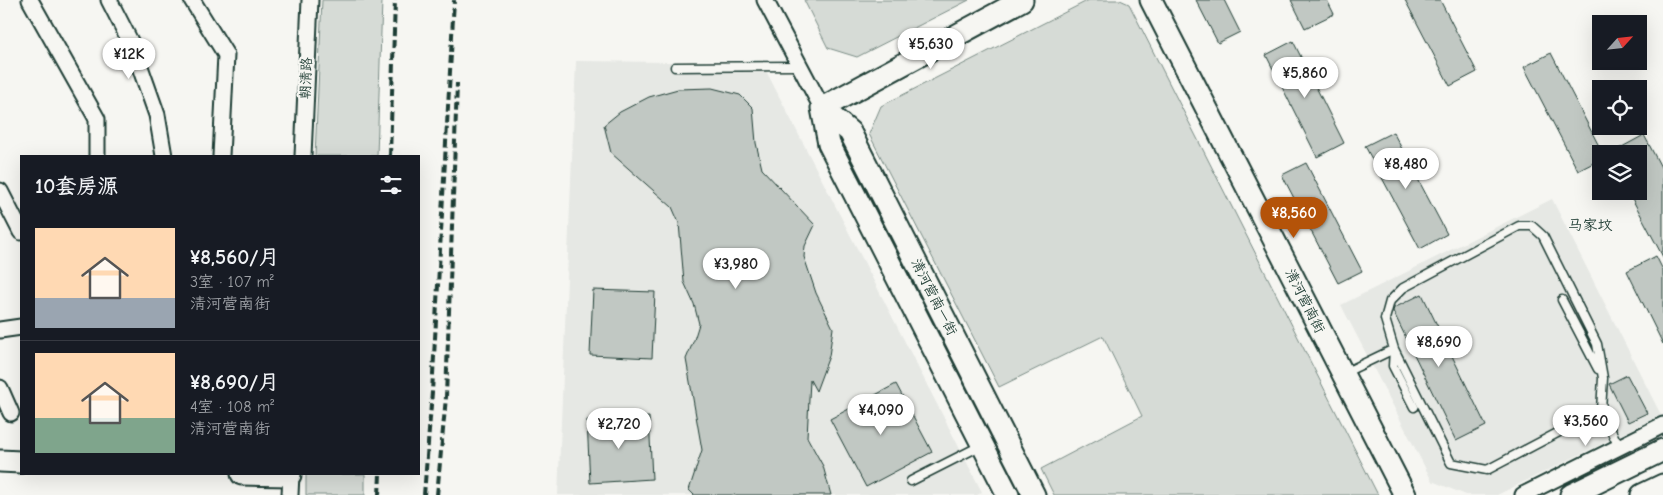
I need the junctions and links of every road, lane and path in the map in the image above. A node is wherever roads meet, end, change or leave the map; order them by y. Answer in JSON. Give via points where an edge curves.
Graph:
{"nodes":[{"id":1,"x":30,"y":0,"type":"edge"},
{"id":2,"x":109,"y":0,"type":"edge"},
{"id":3,"x":192,"y":0,"type":"edge"},
{"id":4,"x":310,"y":0,"type":"edge"},
{"id":5,"x":765,"y":0,"type":"edge"},
{"id":6,"x":1022,"y":0,"type":"edge"},
{"id":7,"x":1151,"y":0,"type":"edge"},
{"id":8,"x":800,"y":66,"type":"junction"},
{"id":9,"x":675,"y":67,"type":"dead end"},
{"id":10,"x":822,"y":108,"type":"junction"},
{"id":11,"x":97,"y":155,"type":"edge"},
{"id":12,"x":164,"y":155,"type":"edge"},
{"id":13,"x":221,"y":155,"type":"edge"},
{"id":14,"x":303,"y":155,"type":"edge"},
{"id":15,"x":0,"y":191,"type":"edge"},
{"id":16,"x":20,"y":230,"type":"edge"},
{"id":17,"x":1562,"y":300,"type":"dead end"},
{"id":18,"x":20,"y":327,"type":"edge"},
{"id":19,"x":0,"y":330,"type":"edge"},
{"id":20,"x":1394,"y":349,"type":"junction"},
{"id":21,"x":1343,"y":374,"type":"junction"},
{"id":22,"x":1603,"y":378,"type":"junction"},
{"id":23,"x":0,"y":388,"type":"edge"},
{"id":24,"x":1414,"y":407,"type":"dead end"},
{"id":25,"x":1601,"y":410,"type":"junction"},
{"id":26,"x":11,"y":413,"type":"dead end"},
{"id":27,"x":1663,"y":425,"type":"edge"},
{"id":28,"x":982,"y":445,"type":"junction"},
{"id":29,"x":1619,"y":447,"type":"junction"},
{"id":30,"x":1663,"y":450,"type":"edge"},
{"id":31,"x":0,"y":461,"type":"edge"},
{"id":32,"x":20,"y":462,"type":"edge"},
{"id":33,"x":249,"y":475,"type":"edge"},
{"id":34,"x":290,"y":481,"type":"edge"},
{"id":35,"x":911,"y":481,"type":"dead end"},
{"id":36,"x":1663,"y":485,"type":"edge"},
{"id":37,"x":1008,"y":495,"type":"edge"},
{"id":38,"x":1034,"y":495,"type":"edge"},
{"id":39,"x":1405,"y":495,"type":"edge"},
{"id":40,"x":1523,"y":495,"type":"edge"},
{"id":41,"x":1571,"y":495,"type":"edge"},
{"id":42,"x":1642,"y":495,"type":"edge"}],
"edges":[{"from":1,"to":11,"type":"street","via":[[97,119]]},
{"from":2,"to":12,"type":"street","via":[[133,47],[157,115]]},
{"from":3,"to":13,"type":"street","via":[[226,56]]},
{"from":4,"to":14,"type":"street","name":"朝清路"},
{"from":5,"to":8,"type":"street","name":"清河营南一街"},
{"from":6,"to":10,"type":"street"},
{"from":7,"to":21,"type":"street","name":"清河营南街"},
{"from":8,"to":9,"type":"lane"},
{"from":8,"to":10,"type":"street","name":"清河营南一街"},
{"from":10,"to":28,"type":"street","name":"清河营南一街","via":[[829,144]]},
{"from":10,"to":38,"type":"street","name":"清河营南一街","via":[[850,132]]},
{"from":15,"to":16,"type":"street"},
{"from":17,"to":22,"type":"lane"},
{"from":18,"to":19,"type":"street"},
{"from":20,"to":21,"type":"lane"},
{"from":20,"to":22,"type":"lane","via":[[1385,319],[1390,301],[1403,288],[1519,226],[1532,226],[1542,236],[1597,344]]},
{"from":20,"to":24,"type":"lane","via":[[1393,366]]},
{"from":20,"to":25,"type":"lane","via":[[1451,463],[1487,470]]},
{"from":21,"to":39,"type":"street","name":"清河营南街"},
{"from":22,"to":25,"type":"lane"},
{"from":23,"to":26,"type":"street"},
{"from":25,"to":29,"type":"lane"},
{"from":27,"to":29,"type":"street"},
{"from":28,"to":35,"type":"lane"},
{"from":28,"to":37,"type":"street","name":"清河营南一街"},
{"from":29,"to":40,"type":"street"},
{"from":30,"to":41,"type":"street"},
{"from":31,"to":32,"type":"street"},
{"from":33,"to":34,"type":"street"},
{"from":36,"to":42,"type":"street"}]}
